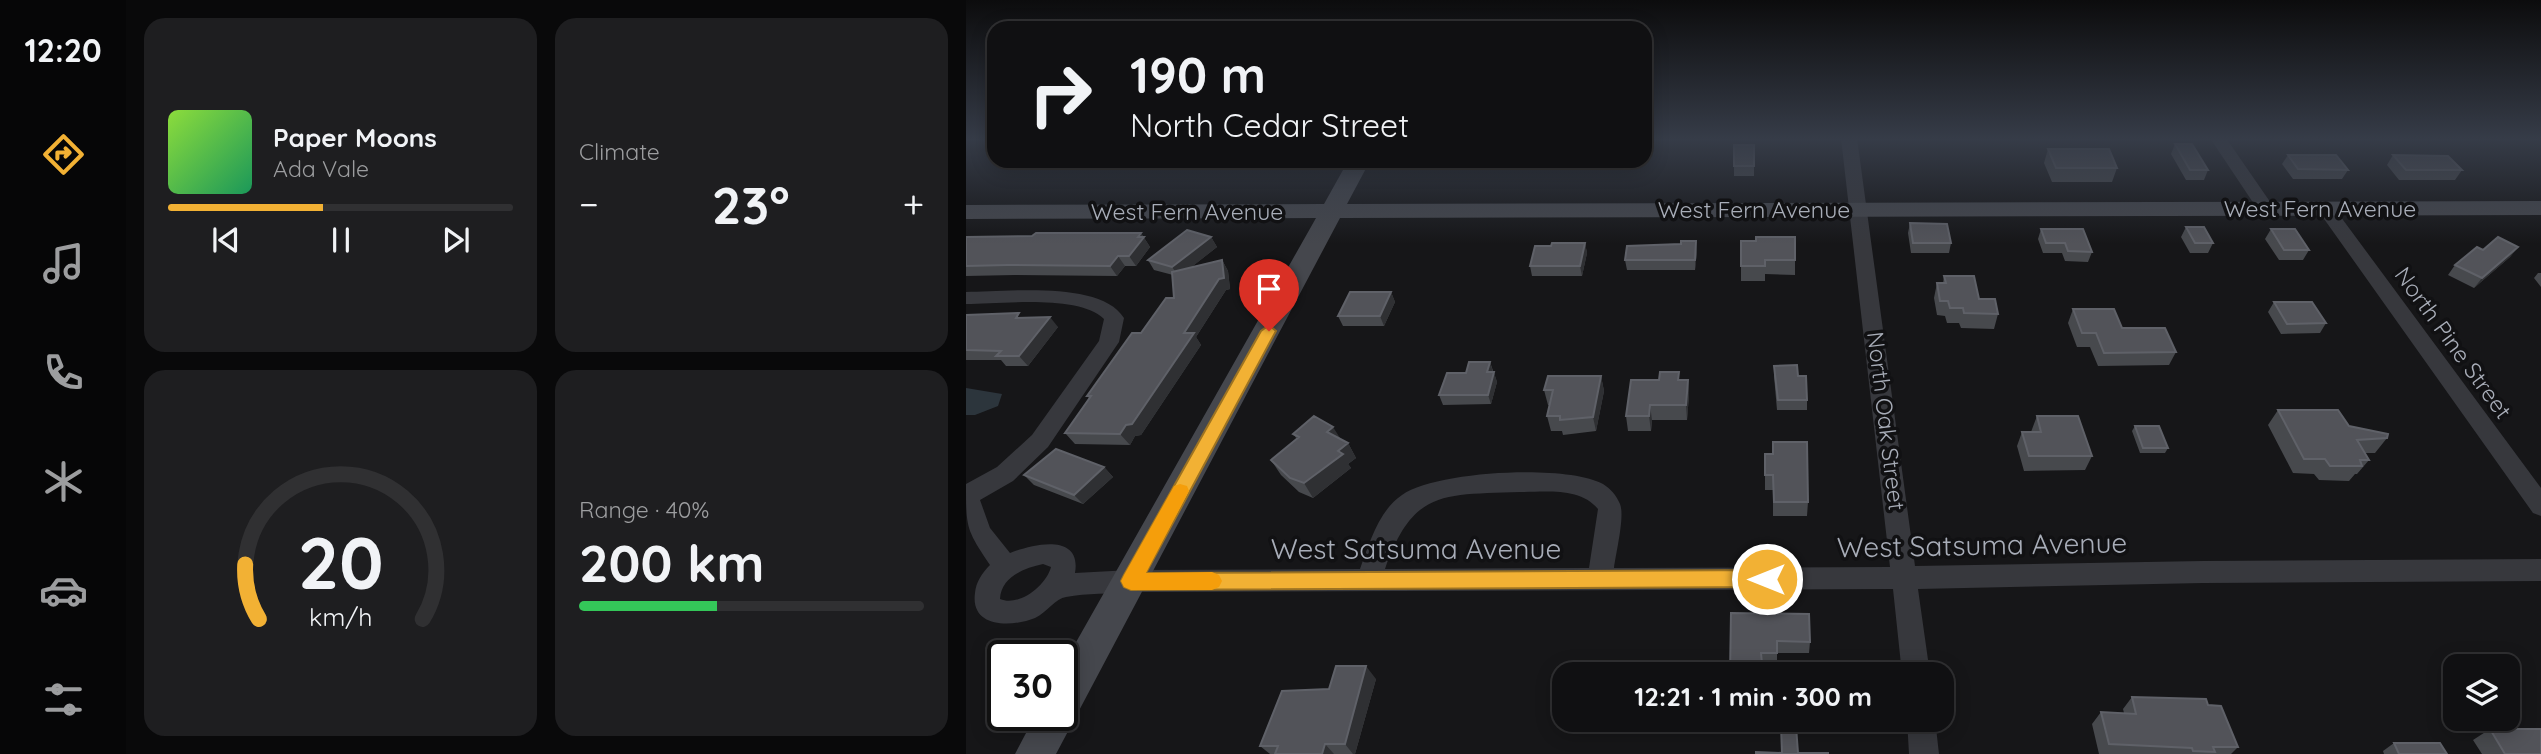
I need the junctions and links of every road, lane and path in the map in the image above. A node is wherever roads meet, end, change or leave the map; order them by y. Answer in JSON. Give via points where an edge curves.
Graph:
{"nodes":[{"id":1,"x":1353,"y":173,"type":"edge"},
{"id":2,"x":1854,"y":173,"type":"edge"},
{"id":3,"x":2242,"y":173,"type":"edge"},
{"id":4,"x":2541,"y":208,"type":"edge"},
{"id":5,"x":2266,"y":209,"type":"junction"},
{"id":6,"x":2326,"y":209,"type":"junction"},
{"id":7,"x":1859,"y":210,"type":"junction"},
{"id":8,"x":1333,"y":211,"type":"junction"},
{"id":9,"x":966,"y":212,"type":"edge"},
{"id":10,"x":966,"y":298,"type":"edge"},
{"id":11,"x":966,"y":496,"type":"edge"},
{"id":12,"x":2541,"y":506,"type":"edge"},
{"id":13,"x":1006,"y":567,"type":"junction"},
{"id":14,"x":2541,"y":570,"type":"edge"},
{"id":15,"x":1906,"y":578,"type":"junction"},
{"id":16,"x":1601,"y":579,"type":"junction"},
{"id":17,"x":1131,"y":581,"type":"junction"},
{"id":18,"x":1368,"y":581,"type":"junction"},
{"id":19,"x":1056,"y":586,"type":"junction"},
{"id":20,"x":1915,"y":662,"type":"edge"},
{"id":21,"x":1078,"y":675,"type":"edge"},
{"id":22,"x":1048,"y":731,"type":"edge"},
{"id":23,"x":1922,"y":732,"type":"edge"},
{"id":24,"x":1035,"y":754,"type":"edge"},
{"id":25,"x":1924,"y":754,"type":"edge"}],
"edges":[{"from":1,"to":8,"type":"street"},
{"from":2,"to":7,"type":"street","name":"North Oak Street"},
{"from":3,"to":5,"type":"street"},
{"from":4,"to":6,"type":"street","name":"West Fern Avenue"},
{"from":5,"to":6,"type":"street","name":"West Fern Avenue"},
{"from":5,"to":7,"type":"street","name":"West Fern Avenue"},
{"from":6,"to":12,"type":"street","name":"North Pine Street"},
{"from":7,"to":8,"type":"street","name":"West Fern Avenue"},
{"from":7,"to":15,"type":"street","name":"North Oak Street"},
{"from":8,"to":9,"type":"street","name":"West Fern Avenue"},
{"from":8,"to":17,"type":"street"},
{"from":10,"to":11,"type":"street","via":[[1070,298],[1103,307],[1114,318],[1109,342],[1040,441],[1005,474]]},
{"from":11,"to":13,"type":"street","via":[[980,533]]},
{"from":13,"to":19,"type":"street","via":[[1027,556],[1054,554],[1064,563]]},
{"from":13,"to":19,"type":"street","via":[[995,577],[986,597],[995,611],[1031,606]]},
{"from":14,"to":15,"type":"street","name":"West Satsuma Avenue"},
{"from":15,"to":16,"type":"street","name":"West Satsuma Avenue"},
{"from":15,"to":20,"type":"street","name":"North Oak Street"},
{"from":16,"to":18,"type":"street","name":"West Satsuma Avenue"},
{"from":16,"to":18,"type":"street","via":[[1610,508],[1606,499],[1583,486],[1540,484],[1463,485],[1416,497],[1400,510],[1390,527]]},
{"from":17,"to":18,"type":"street","name":"West Satsuma Avenue"},
{"from":17,"to":19,"type":"street","name":"West Satsuma Avenue"},
{"from":17,"to":21,"type":"street"},
{"from":22,"to":24,"type":"street"},
{"from":23,"to":25,"type":"street"}]}
